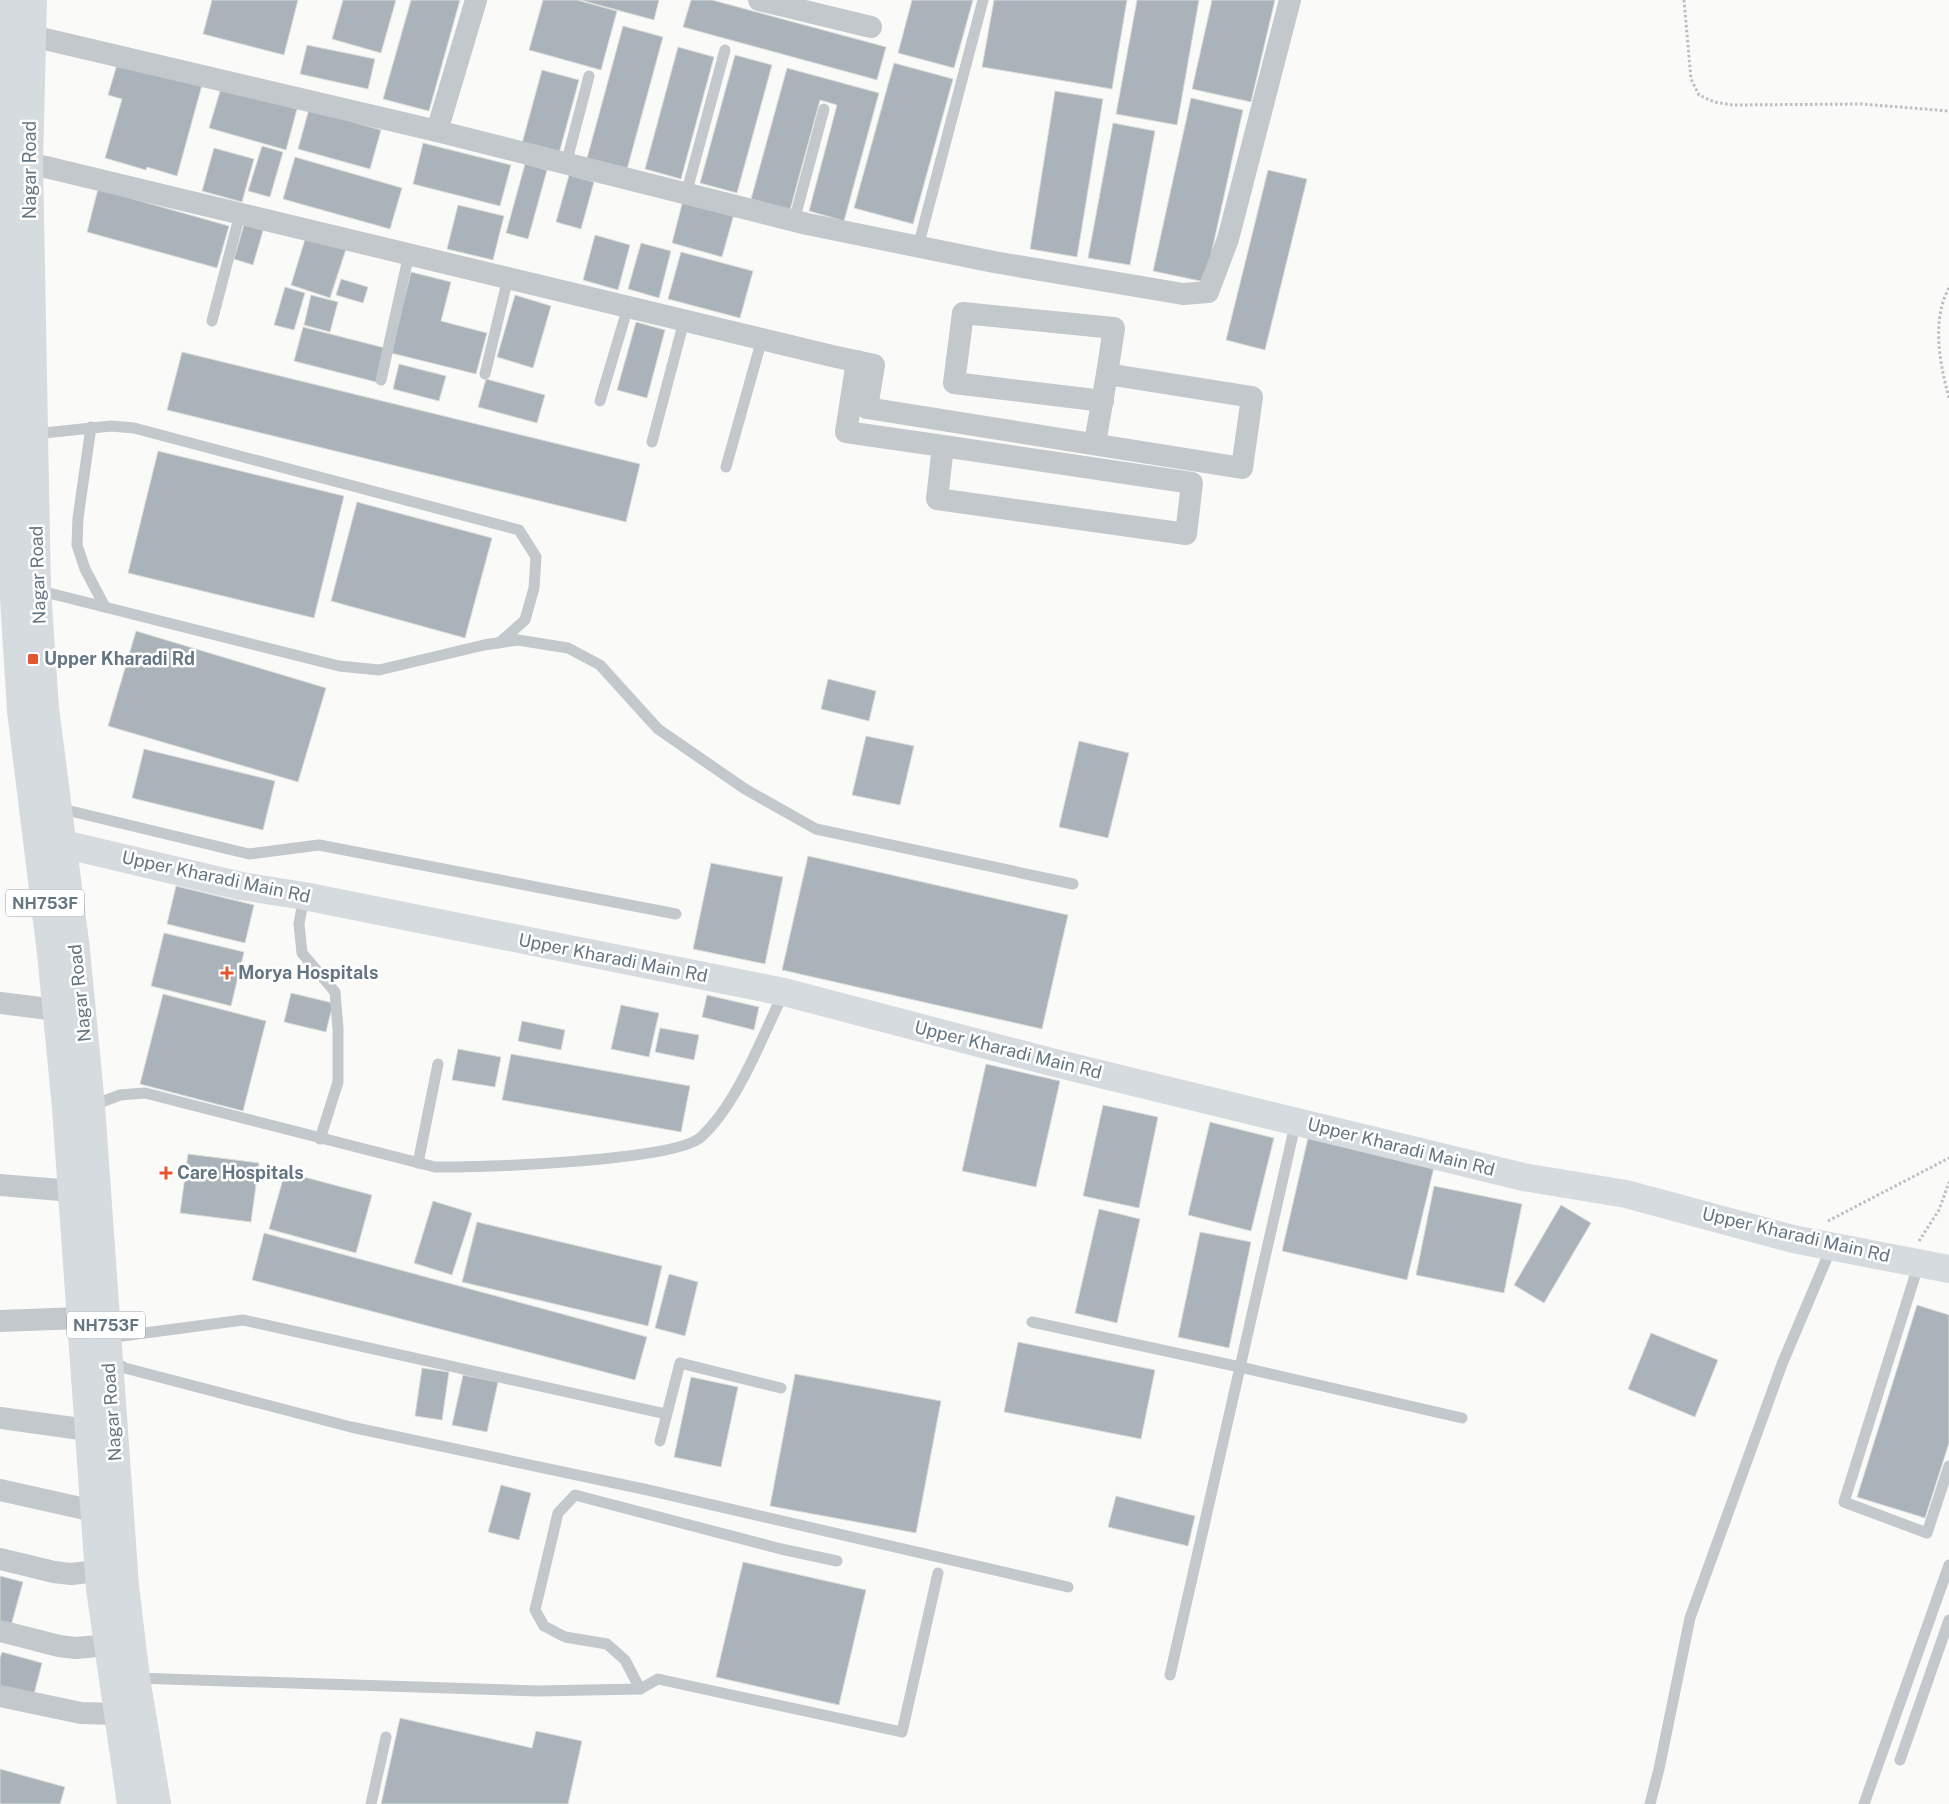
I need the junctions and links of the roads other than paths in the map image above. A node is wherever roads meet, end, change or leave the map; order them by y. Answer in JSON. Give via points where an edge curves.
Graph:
{"nodes":[{"id":1,"x":8,"y":0,"type":"edge"},
{"id":2,"x":33,"y":0,"type":"edge"},
{"id":3,"x":476,"y":0,"type":"edge"},
{"id":4,"x":759,"y":0,"type":"edge"},
{"id":5,"x":983,"y":0,"type":"edge"},
{"id":6,"x":1290,"y":0,"type":"edge"},
{"id":7,"x":871,"y":27,"type":"dead end"},
{"id":8,"x":32,"y":36,"type":"junction"},
{"id":9,"x":725,"y":50,"type":"dead end"},
{"id":10,"x":3,"y":57,"type":"edge"},
{"id":11,"x":589,"y":76,"type":"dead end"},
{"id":12,"x":824,"y":109,"type":"dead end"},
{"id":13,"x":437,"y":131,"type":"junction"},
{"id":14,"x":29,"y":163,"type":"junction"},
{"id":15,"x":566,"y":164,"type":"junction"},
{"id":16,"x":4,"y":178,"type":"edge"},
{"id":17,"x":686,"y":194,"type":"junction"},
{"id":18,"x":240,"y":214,"type":"junction"},
{"id":19,"x":794,"y":221,"type":"junction"},
{"id":20,"x":918,"y":247,"type":"junction"},
{"id":21,"x":408,"y":254,"type":"junction"},
{"id":22,"x":508,"y":278,"type":"junction"},
{"id":23,"x":4,"y":288,"type":"edge"},
{"id":24,"x":628,"y":307,"type":"junction"},
{"id":25,"x":212,"y":321,"type":"dead end"},
{"id":26,"x":684,"y":321,"type":"junction"},
{"id":27,"x":762,"y":339,"type":"junction"},
{"id":28,"x":857,"y":361,"type":"junction"},
{"id":29,"x":484,"y":374,"type":"dead end"},
{"id":30,"x":1107,"y":374,"type":"junction"},
{"id":31,"x":381,"y":380,"type":"dead end"},
{"id":32,"x":600,"y":401,"type":"dead end"},
{"id":33,"x":1102,"y":401,"type":"junction"},
{"id":34,"x":5,"y":413,"type":"edge"},
{"id":35,"x":91,"y":428,"type":"junction"},
{"id":36,"x":34,"y":434,"type":"junction"},
{"id":37,"x":652,"y":442,"type":"dead end"},
{"id":38,"x":1095,"y":443,"type":"junction"},
{"id":39,"x":943,"y":446,"type":"junction"},
{"id":40,"x":726,"y":467,"type":"dead end"},
{"id":41,"x":37,"y":590,"type":"junction"},
{"id":42,"x":105,"y":607,"type":"junction"},
{"id":43,"x":8,"y":639,"type":"edge"},
{"id":44,"x":499,"y":643,"type":"junction"},
{"id":45,"x":58,"y":808,"type":"junction"},
{"id":46,"x":63,"y":844,"type":"junction"},
{"id":47,"x":1074,"y":884,"type":"dead end"},
{"id":48,"x":304,"y":896,"type":"junction"},
{"id":49,"x":676,"y":914,"type":"dead end"},
{"id":50,"x":784,"y":992,"type":"junction"},
{"id":51,"x":0,"y":1003,"type":"edge"},
{"id":52,"x":57,"y":1010,"type":"junction"},
{"id":53,"x":438,"y":1064,"type":"dead end"},
{"id":54,"x":91,"y":1106,"type":"junction"},
{"id":55,"x":1296,"y":1121,"type":"junction"},
{"id":56,"x":320,"y":1139,"type":"junction"},
{"id":57,"x":418,"y":1163,"type":"junction"},
{"id":58,"x":0,"y":1185,"type":"edge"},
{"id":59,"x":72,"y":1191,"type":"junction"},
{"id":60,"x":1830,"y":1234,"type":"junction"},
{"id":61,"x":1913,"y":1262,"type":"junction"},
{"id":62,"x":1949,"y":1269,"type":"edge"},
{"id":63,"x":80,"y":1318,"type":"junction"},
{"id":64,"x":0,"y":1321,"type":"edge"},
{"id":65,"x":1032,"y":1322,"type":"dead end"},
{"id":66,"x":108,"y":1349,"type":"junction"},
{"id":67,"x":1240,"y":1367,"type":"junction"},
{"id":68,"x":782,"y":1388,"type":"dead end"},
{"id":69,"x":666,"y":1414,"type":"junction"},
{"id":70,"x":0,"y":1418,"type":"edge"},
{"id":71,"x":1462,"y":1418,"type":"dead end"},
{"id":72,"x":88,"y":1430,"type":"junction"},
{"id":73,"x":660,"y":1440,"type":"dead end"},
{"id":74,"x":1949,"y":1466,"type":"edge"},
{"id":75,"x":0,"y":1490,"type":"edge"},
{"id":76,"x":94,"y":1511,"type":"junction"},
{"id":77,"x":0,"y":1559,"type":"edge"},
{"id":78,"x":837,"y":1561,"type":"dead end"},
{"id":79,"x":1949,"y":1565,"type":"edge"},
{"id":80,"x":98,"y":1571,"type":"junction"},
{"id":81,"x":938,"y":1573,"type":"dead end"},
{"id":82,"x":1068,"y":1587,"type":"dead end"},
{"id":83,"x":1949,"y":1620,"type":"edge"},
{"id":84,"x":0,"y":1631,"type":"edge"},
{"id":85,"x":108,"y":1646,"type":"junction"},
{"id":86,"x":1170,"y":1676,"type":"dead end"},
{"id":87,"x":136,"y":1678,"type":"junction"},
{"id":88,"x":640,"y":1689,"type":"junction"},
{"id":89,"x":0,"y":1696,"type":"edge"},
{"id":90,"x":118,"y":1714,"type":"junction"},
{"id":91,"x":386,"y":1737,"type":"dead end"},
{"id":92,"x":137,"y":1757,"type":"junction"},
{"id":93,"x":1900,"y":1760,"type":"dead end"},
{"id":94,"x":131,"y":1804,"type":"edge"},
{"id":95,"x":157,"y":1804,"type":"edge"},
{"id":96,"x":371,"y":1804,"type":"edge"},
{"id":97,"x":1650,"y":1804,"type":"edge"},
{"id":98,"x":1864,"y":1804,"type":"edge"}],
"edges":[{"from":1,"to":10,"type":"main road","name":"Nagar Road","number":"NH753F"},
{"from":2,"to":8,"type":"main road","name":"Nagar Road","number":"NH753F"},
{"from":3,"to":13,"type":"street"},
{"from":4,"to":7,"type":"street"},
{"from":5,"to":20,"type":"lane"},
{"from":6,"to":20,"type":"street","via":[[1228,239],[1208,292],[1183,294]]},
{"from":8,"to":13,"type":"street"},
{"from":8,"to":14,"type":"main road","name":"Nagar Road","number":"NH753F"},
{"from":9,"to":17,"type":"lane"},
{"from":10,"to":16,"type":"main road","name":"Nagar Road","number":"NH753F"},
{"from":11,"to":15,"type":"lane"},
{"from":12,"to":19,"type":"lane"},
{"from":13,"to":15,"type":"street"},
{"from":14,"to":18,"type":"street"},
{"from":14,"to":36,"type":"main road","name":"Nagar Road","number":"NH753F"},
{"from":15,"to":17,"type":"street"},
{"from":16,"to":23,"type":"main road","name":"Nagar Road","number":"NH753F"},
{"from":17,"to":19,"type":"street"},
{"from":18,"to":21,"type":"street"},
{"from":18,"to":25,"type":"lane"},
{"from":19,"to":20,"type":"street"},
{"from":21,"to":22,"type":"street"},
{"from":21,"to":31,"type":"lane"},
{"from":22,"to":24,"type":"street"},
{"from":22,"to":29,"type":"lane"},
{"from":23,"to":34,"type":"main road","name":"Nagar Road","number":"NH753F"},
{"from":24,"to":26,"type":"street"},
{"from":24,"to":32,"type":"lane"},
{"from":26,"to":27,"type":"street"},
{"from":26,"to":37,"type":"lane"},
{"from":27,"to":28,"type":"street"},
{"from":27,"to":40,"type":"lane"},
{"from":28,"to":38,"type":"street","via":[[874,365],[867,408]]},
{"from":28,"to":39,"type":"street","via":[[846,432]]},
{"from":30,"to":33,"type":"street"},
{"from":30,"to":33,"type":"street","via":[[1114,328],[963,313],[954,383]]},
{"from":30,"to":38,"type":"street","via":[[1252,397],[1242,468]]},
{"from":33,"to":38,"type":"street"},
{"from":34,"to":43,"type":"main road","name":"Nagar Road","number":"NH753F","via":[[13,583]]},
{"from":35,"to":36,"type":"lane"},
{"from":35,"to":42,"type":"lane","via":[[77,545],[85,569]]},
{"from":35,"to":44,"type":"lane","via":[[134,428],[519,530],[536,557],[534,588],[525,620]]},
{"from":36,"to":41,"type":"main road","name":"Nagar Road","number":"NH753F"},
{"from":39,"to":39,"type":"street","via":[[936,499],[1186,534],[1192,483]]},
{"from":41,"to":42,"type":"lane"},
{"from":41,"to":45,"type":"main road","name":"Nagar Road","number":"NH753F","via":[[45,708]]},
{"from":42,"to":44,"type":"lane","via":[[339,666],[379,670]]},
{"from":43,"to":52,"type":"main road","name":"Nagar Road","number":"NH753F","via":[[21,711]]},
{"from":44,"to":47,"type":"lane","via":[[518,640],[568,648],[600,665],[658,729],[745,789],[816,829]]},
{"from":45,"to":46,"type":"main road","name":"Nagar Road","number":"NH753F"},
{"from":45,"to":49,"type":"lane","via":[[249,854],[319,845]]},
{"from":46,"to":48,"type":"main road","name":"Upper Kharadi Main Rd","via":[[241,886]]},
{"from":46,"to":54,"type":"main road","name":"Nagar Road","number":"NH753F"},
{"from":48,"to":50,"type":"main road","name":"Upper Kharadi Main Rd"},
{"from":48,"to":56,"type":"lane","via":[[299,924],[302,953],[335,992],[338,1029],[338,1082]]},
{"from":50,"to":55,"type":"main road","name":"Upper Kharadi Main Rd","via":[[1051,1062]]},
{"from":50,"to":57,"type":"lane","via":[[735,1093],[699,1139],[678,1147],[618,1157],[470,1168]]},
{"from":51,"to":52,"type":"street"},
{"from":52,"to":59,"type":"main road","name":"Nagar Road","number":"NH753F"},
{"from":53,"to":57,"type":"lane"},
{"from":54,"to":56,"type":"lane","via":[[120,1095],[145,1093]]},
{"from":54,"to":66,"type":"main road","name":"Nagar Road","number":"NH753F"},
{"from":55,"to":60,"type":"main road","name":"Upper Kharadi Main Rd","via":[[1523,1177],[1626,1194],[1793,1239]]},
{"from":55,"to":67,"type":"lane"},
{"from":56,"to":57,"type":"lane"},
{"from":58,"to":59,"type":"street"},
{"from":59,"to":63,"type":"main road","name":"Nagar Road","number":"NH753F"},
{"from":60,"to":61,"type":"main road","name":"Upper Kharadi Main Rd"},
{"from":60,"to":97,"type":"lane","via":[[1690,1618]]},
{"from":61,"to":62,"type":"main road","name":"Upper Kharadi Main Rd"},
{"from":61,"to":74,"type":"lane","via":[[1844,1502],[1927,1533]]},
{"from":63,"to":64,"type":"street"},
{"from":63,"to":72,"type":"main road","name":"Nagar Road","number":"NH753F"},
{"from":65,"to":67,"type":"lane"},
{"from":66,"to":69,"type":"lane","via":[[243,1320]]},
{"from":66,"to":82,"type":"lane","via":[[125,1368],[351,1427],[648,1490]]},
{"from":66,"to":87,"type":"main road","name":"Nagar Road","number":"NH753F","via":[[124,1586]]},
{"from":67,"to":71,"type":"lane"},
{"from":67,"to":86,"type":"lane"},
{"from":68,"to":69,"type":"lane","via":[[680,1363]]},
{"from":69,"to":73,"type":"lane"},
{"from":70,"to":72,"type":"street"},
{"from":72,"to":76,"type":"main road","name":"Nagar Road","number":"NH753F"},
{"from":75,"to":76,"type":"street"},
{"from":76,"to":80,"type":"main road","name":"Nagar Road","number":"NH753F"},
{"from":77,"to":80,"type":"street","via":[[54,1572]]},
{"from":78,"to":88,"type":"lane","via":[[575,1495],[558,1513],[535,1610],[544,1626],[565,1637],[607,1644],[625,1660]]},
{"from":79,"to":98,"type":"lane"},
{"from":80,"to":85,"type":"main road","name":"Nagar Road","number":"NH753F"},
{"from":81,"to":88,"type":"lane","via":[[902,1732],[658,1679]]},
{"from":83,"to":93,"type":"lane"},
{"from":84,"to":85,"type":"street","via":[[59,1646]]},
{"from":85,"to":90,"type":"main road","name":"Nagar Road","number":"NH753F"},
{"from":87,"to":88,"type":"lane","via":[[538,1691]]},
{"from":87,"to":92,"type":"main road","name":"Nagar Road","number":"NH753F"},
{"from":89,"to":90,"type":"street","via":[[80,1713]]},
{"from":90,"to":92,"type":"main road","name":"Nagar Road","number":"NH753F"},
{"from":91,"to":96,"type":"lane"},
{"from":92,"to":94,"type":"main road","name":"Nagar Road","number":"NH753F"},
{"from":92,"to":95,"type":"main road","name":"Nagar Road","number":"NH753F"}]}
